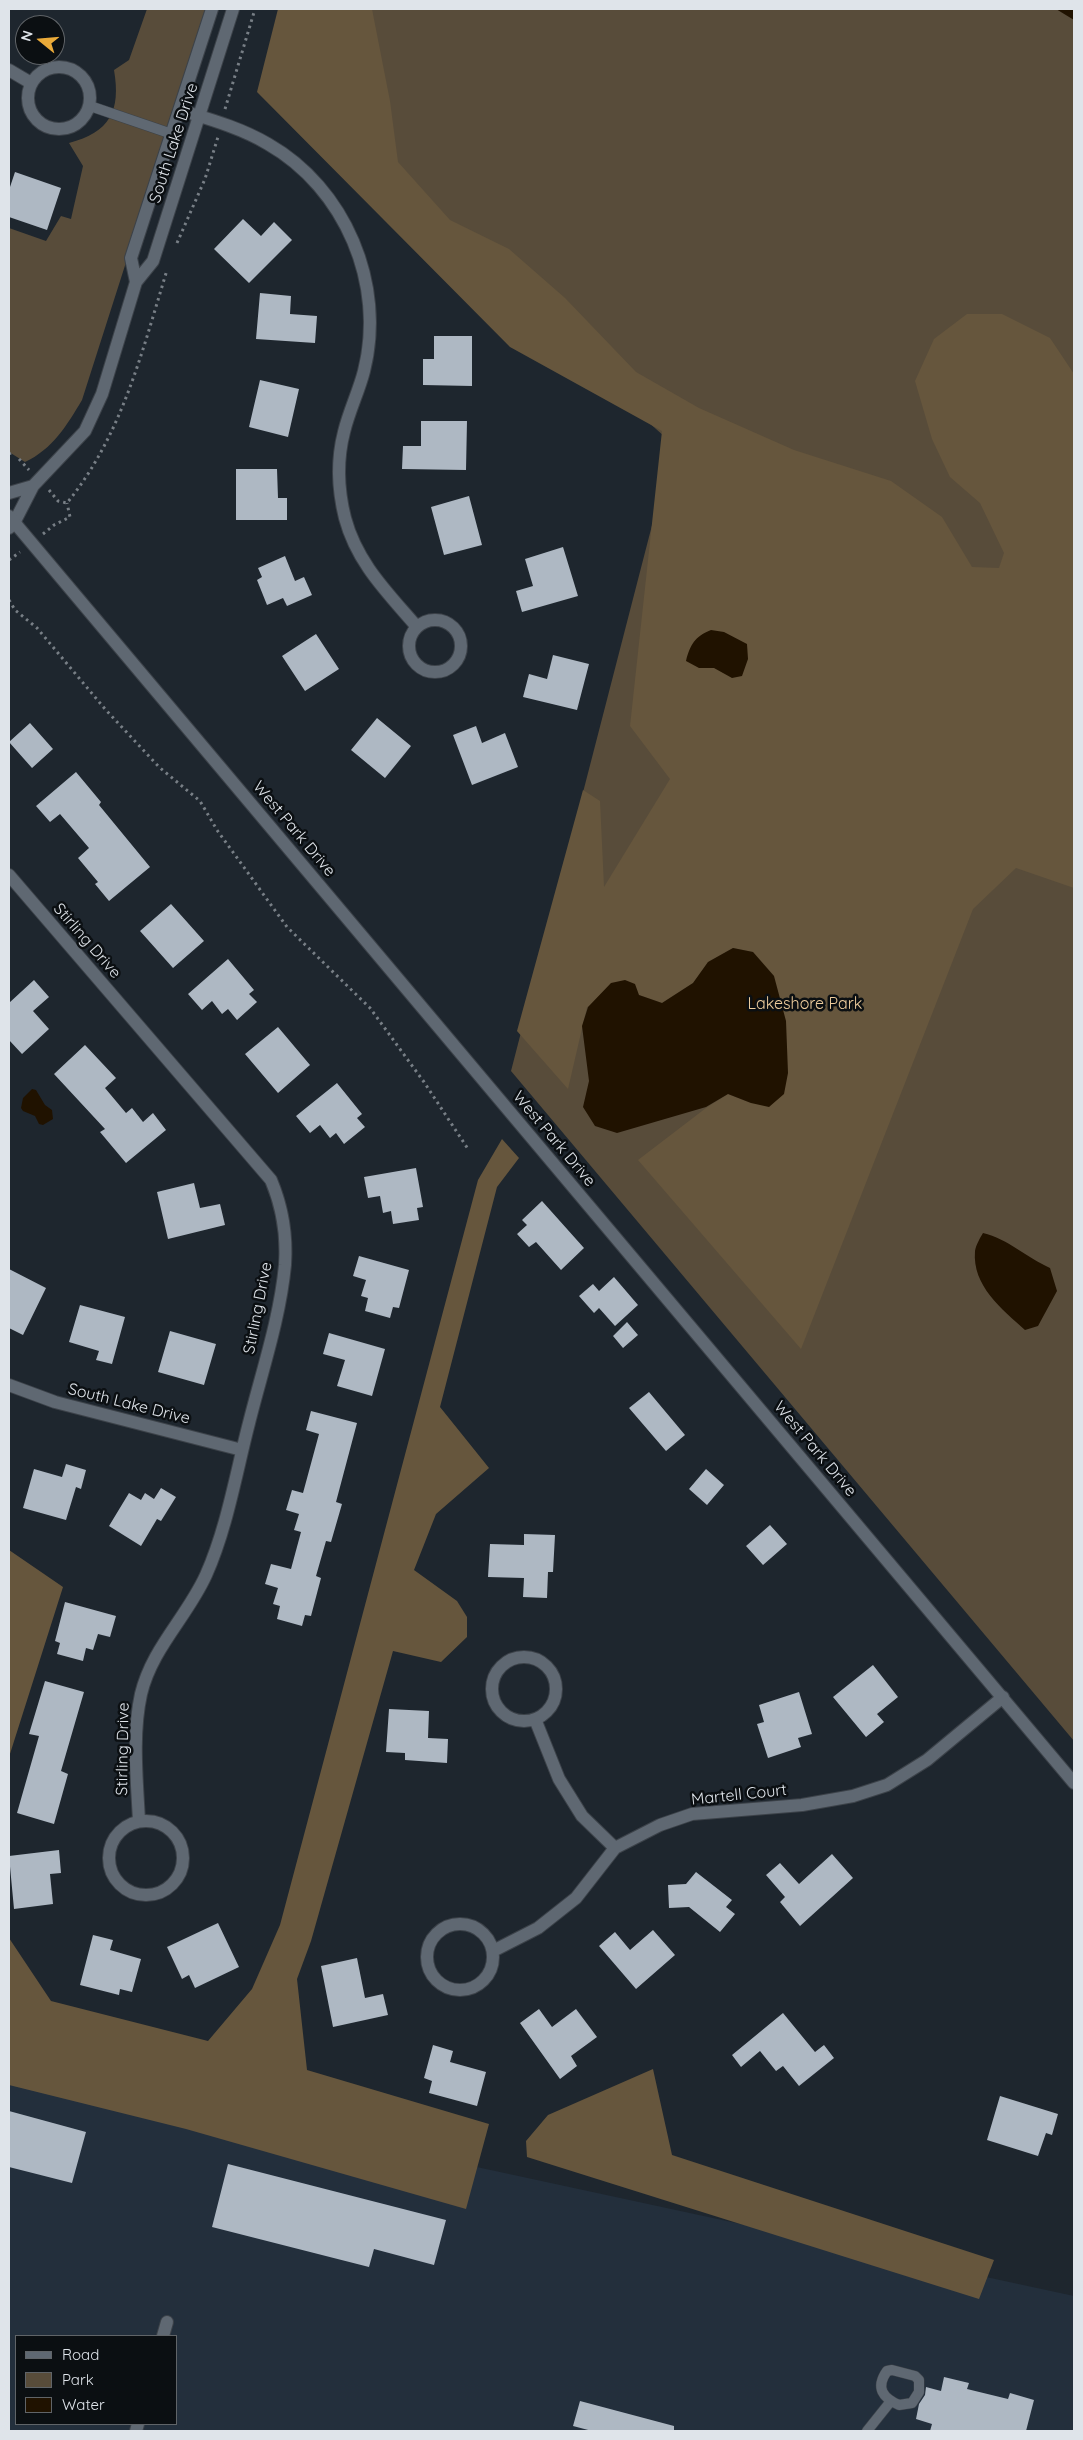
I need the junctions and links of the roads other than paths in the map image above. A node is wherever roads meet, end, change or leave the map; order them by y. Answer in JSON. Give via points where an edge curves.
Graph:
{"nodes":[{"id":1,"x":212,"y":9,"type":"edge"},
{"id":2,"x":233,"y":9,"type":"edge"},
{"id":3,"x":9,"y":70,"type":"edge"},
{"id":4,"x":31,"y":83,"type":"junction"},
{"id":5,"x":90,"y":106,"type":"junction"},
{"id":6,"x":180,"y":110,"type":"junction"},
{"id":7,"x":200,"y":117,"type":"junction"},
{"id":8,"x":172,"y":134,"type":"junction"},
{"id":9,"x":136,"y":282,"type":"junction"},
{"id":10,"x":33,"y":486,"type":"junction"},
{"id":11,"x":9,"y":493,"type":"edge"},
{"id":12,"x":11,"y":522,"type":"edge"},
{"id":13,"x":417,"y":627,"type":"junction"},
{"id":14,"x":9,"y":875,"type":"edge"},
{"id":15,"x":9,"y":1385,"type":"edge"},
{"id":16,"x":242,"y":1450,"type":"junction"},
{"id":17,"x":1003,"y":1697,"type":"junction"},
{"id":18,"x":535,"y":1719,"type":"junction"},
{"id":19,"x":1074,"y":1783,"type":"edge"},
{"id":20,"x":139,"y":1821,"type":"junction"},
{"id":21,"x":616,"y":1848,"type":"junction"},
{"id":22,"x":493,"y":1951,"type":"junction"},
{"id":23,"x":167,"y":2322,"type":"dead end"},
{"id":24,"x":163,"y":2335,"type":"edge"},
{"id":25,"x":891,"y":2401,"type":"dead end"},
{"id":26,"x":867,"y":2431,"type":"edge"}],
"edges":[{"from":1,"to":6,"type":"street","name":"South Lake Drive"},
{"from":2,"to":7,"type":"street","name":"South Lake Drive"},
{"from":3,"to":4,"type":"street"},
{"from":4,"to":5,"type":"street","via":[[37,75],[56,66],[75,70],[89,86]]},
{"from":4,"to":5,"type":"street","via":[[28,93],[32,114],[48,127],[69,128],[79,123]]},
{"from":5,"to":8,"type":"lane"},
{"from":6,"to":7,"type":"street"},
{"from":6,"to":8,"type":"street","name":"South Lake Drive"},
{"from":7,"to":9,"type":"street","name":"South Lake Drive","via":[[153,261]]},
{"from":7,"to":13,"type":"street","via":[[268,144],[307,174],[337,209],[357,249],[369,302],[368,336],[364,370],[340,452],[341,496],[345,518],[367,569]]},
{"from":8,"to":9,"type":"street","name":"South Lake Drive","via":[[131,258]]},
{"from":9,"to":10,"type":"street","name":"South Lake Drive","via":[[102,394],[85,431]]},
{"from":10,"to":11,"type":"street"},
{"from":10,"to":12,"type":"street","name":"South Lake Drive"},
{"from":12,"to":17,"type":"street","name":"West Park Drive"},
{"from":13,"to":13,"type":"street","via":[[409,642],[412,659],[417,666],[442,672],[456,663],[462,646],[456,629],[450,623],[433,619]]},
{"from":14,"to":16,"type":"street","name":"Stirling Drive","via":[[271,1180],[276,1192],[285,1242],[282,1285]]},
{"from":15,"to":16,"type":"street","name":"South Lake Drive","via":[[55,1402]]},
{"from":16,"to":20,"type":"street","name":"Stirling Drive","via":[[216,1548],[205,1575],[156,1654],[143,1687],[136,1737]]},
{"from":17,"to":19,"type":"street","name":"West Park Drive"},
{"from":17,"to":21,"type":"street","name":"Martell Court","via":[[927,1760],[887,1785],[854,1796],[802,1805],[692,1814],[660,1825]]},
{"from":18,"to":18,"type":"street","via":[[514,1720],[505,1715],[493,1698],[494,1677],[507,1661],[517,1657],[528,1657],[547,1666],[556,1685],[551,1706]]},
{"from":18,"to":21,"type":"street","via":[[558,1779],[582,1816]]},
{"from":20,"to":20,"type":"street","via":[[128,1825],[112,1843],[110,1866],[123,1886],[144,1895],[168,1888],[182,1868],[183,1856],[174,1833],[164,1825]]},
{"from":21,"to":22,"type":"street","name":"Martell Court","via":[[576,1898],[538,1928]]},
{"from":22,"to":22,"type":"street","via":[[489,1940],[478,1929],[462,1924],[452,1925],[434,1937],[429,1947],[429,1968],[443,1985],[464,1990],[487,1976]]},
{"from":23,"to":24,"type":"street"},
{"from":25,"to":26,"type":"lane"}]}
